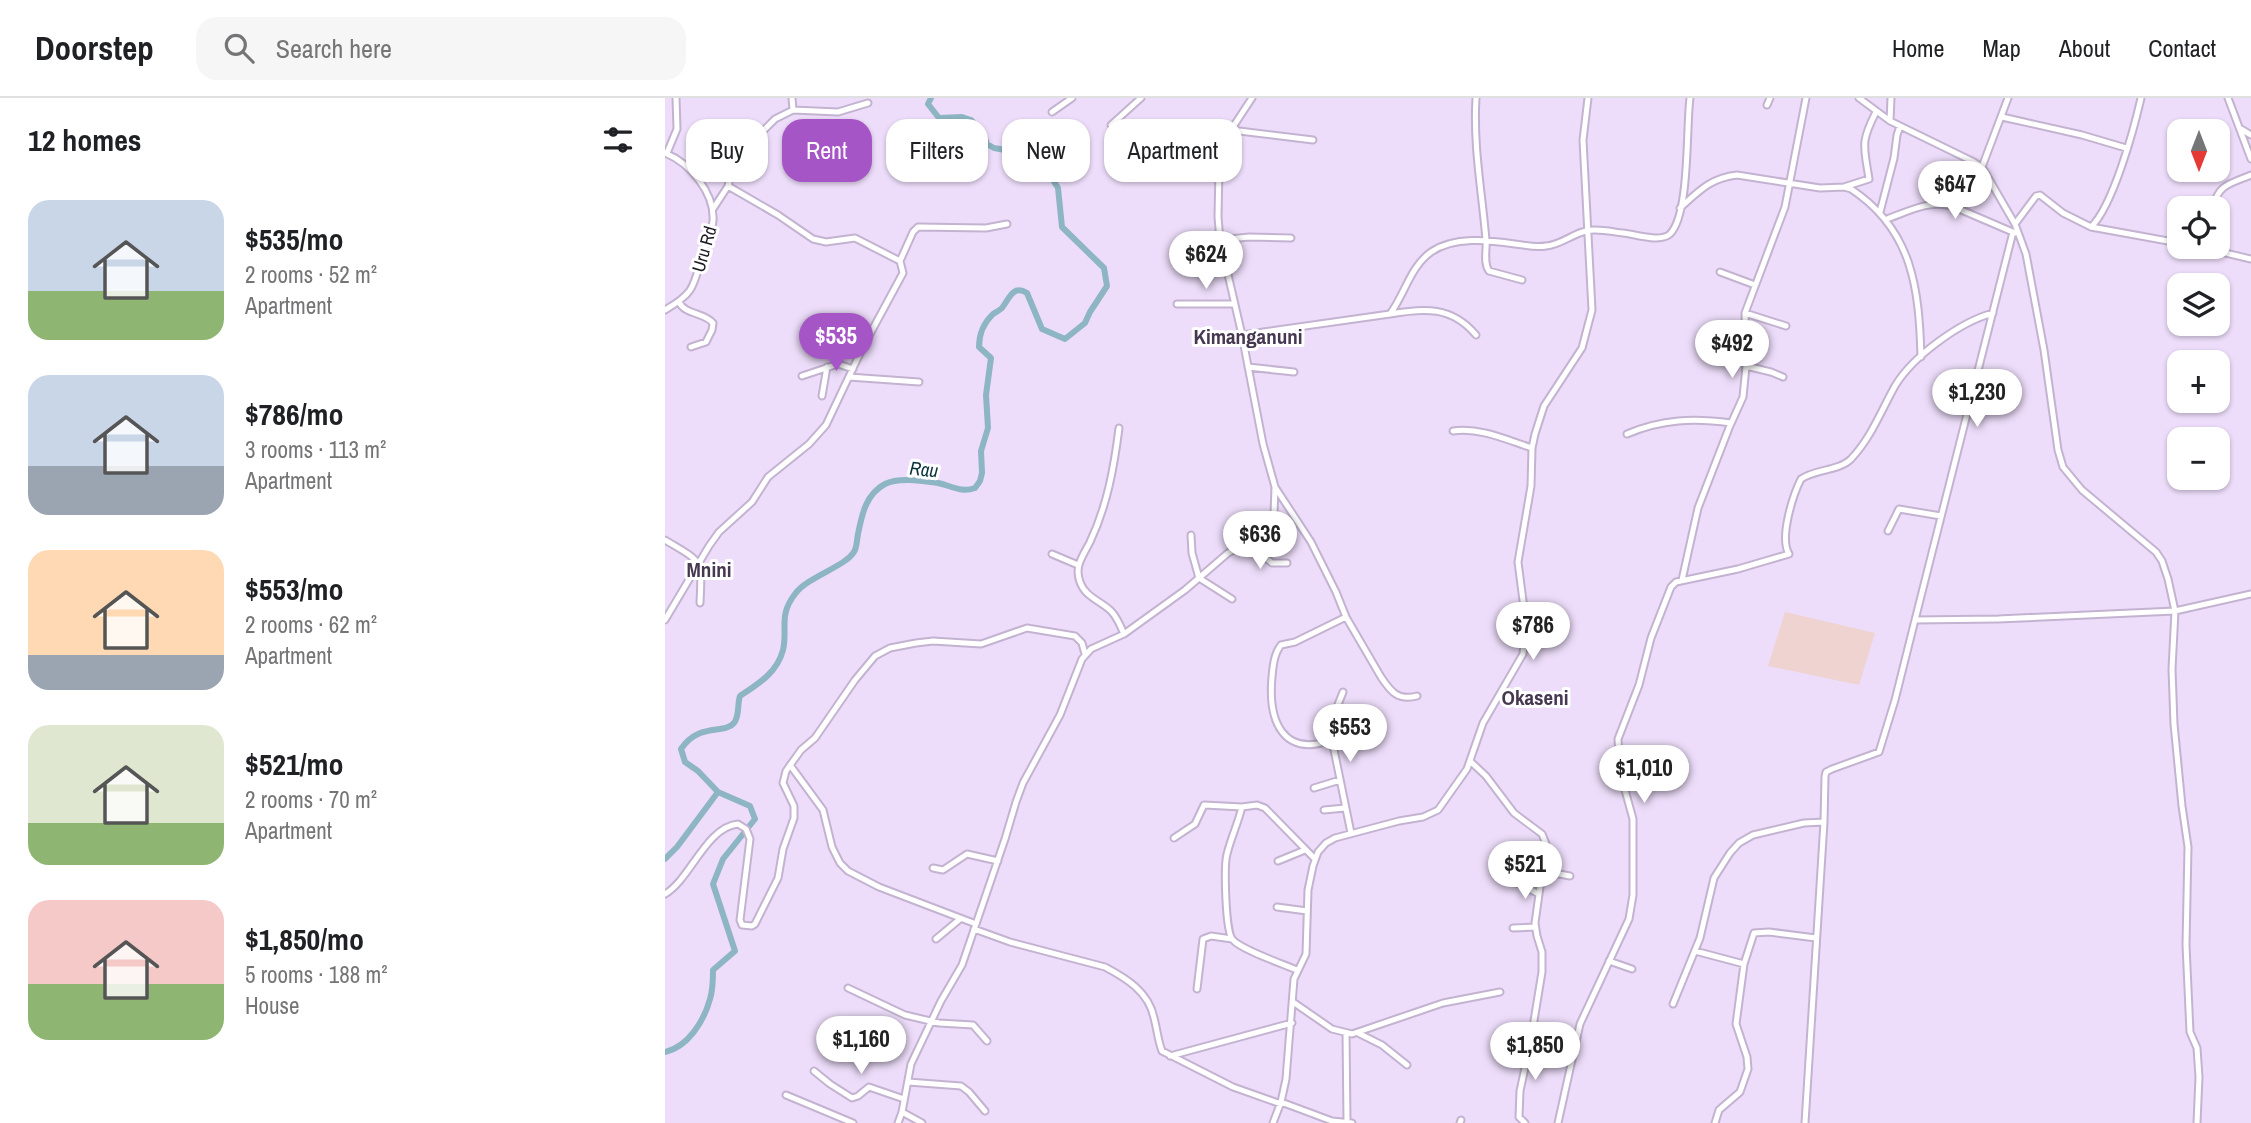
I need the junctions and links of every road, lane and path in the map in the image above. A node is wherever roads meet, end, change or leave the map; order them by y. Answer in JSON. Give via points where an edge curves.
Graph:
{"nodes":[{"id":1,"x":675,"y":98,"type":"edge"},
{"id":2,"x":792,"y":98,"type":"edge"},
{"id":3,"x":1072,"y":98,"type":"edge"},
{"id":4,"x":1141,"y":98,"type":"edge"},
{"id":5,"x":1252,"y":98,"type":"edge"},
{"id":6,"x":1476,"y":98,"type":"edge"},
{"id":7,"x":1588,"y":98,"type":"edge"},
{"id":8,"x":1690,"y":98,"type":"edge"},
{"id":9,"x":1770,"y":98,"type":"edge"},
{"id":10,"x":1806,"y":98,"type":"edge"},
{"id":11,"x":1859,"y":98,"type":"edge"},
{"id":12,"x":1891,"y":98,"type":"edge"},
{"id":13,"x":2008,"y":98,"type":"edge"},
{"id":14,"x":2141,"y":98,"type":"edge"},
{"id":15,"x":2228,"y":98,"type":"edge"},
{"id":16,"x":1063,"y":100,"type":"edge"},
{"id":17,"x":868,"y":103,"type":"dead end"},
{"id":18,"x":1767,"y":105,"type":"dead end"},
{"id":19,"x":793,"y":110,"type":"junction"},
{"id":20,"x":1052,"y":112,"type":"dead end"},
{"id":21,"x":1876,"y":112,"type":"junction"},
{"id":22,"x":2002,"y":117,"type":"junction"},
{"id":23,"x":1117,"y":119,"type":"edge"},
{"id":24,"x":1238,"y":119,"type":"edge"},
{"id":25,"x":1890,"y":121,"type":"junction"},
{"id":26,"x":1901,"y":126,"type":"junction"},
{"id":27,"x":2241,"y":129,"type":"junction"},
{"id":28,"x":1242,"y":131,"type":"edge"},
{"id":29,"x":2251,"y":135,"type":"edge"},
{"id":30,"x":1314,"y":140,"type":"dead end"},
{"id":31,"x":2126,"y":148,"type":"junction"},
{"id":32,"x":666,"y":153,"type":"edge"},
{"id":33,"x":2251,"y":159,"type":"edge"},
{"id":34,"x":1982,"y":167,"type":"junction"},
{"id":35,"x":2251,"y":175,"type":"edge"},
{"id":36,"x":1218,"y":182,"type":"edge"},
{"id":37,"x":1789,"y":183,"type":"junction"},
{"id":38,"x":728,"y":186,"type":"junction"},
{"id":39,"x":1844,"y":187,"type":"junction"},
{"id":40,"x":2216,"y":196,"type":"edge"},
{"id":41,"x":1681,"y":208,"type":"junction"},
{"id":42,"x":713,"y":209,"type":"junction"},
{"id":43,"x":1880,"y":212,"type":"junction"},
{"id":44,"x":1887,"y":219,"type":"junction"},
{"id":45,"x":1007,"y":224,"type":"dead end"},
{"id":46,"x":2015,"y":224,"type":"junction"},
{"id":47,"x":2091,"y":227,"type":"junction"},
{"id":48,"x":1586,"y":231,"type":"junction"},
{"id":49,"x":2015,"y":232,"type":"junction"},
{"id":50,"x":1291,"y":238,"type":"dead end"},
{"id":51,"x":1220,"y":240,"type":"junction"},
{"id":52,"x":1486,"y":241,"type":"junction"},
{"id":53,"x":2167,"y":241,"type":"edge"},
{"id":54,"x":2230,"y":254,"type":"edge"},
{"id":55,"x":2251,"y":259,"type":"edge"},
{"id":56,"x":900,"y":261,"type":"junction"},
{"id":57,"x":1720,"y":272,"type":"dead end"},
{"id":58,"x":1522,"y":280,"type":"dead end"},
{"id":59,"x":1755,"y":285,"type":"junction"},
{"id":60,"x":679,"y":302,"type":"junction"},
{"id":61,"x":1177,"y":304,"type":"dead end"},
{"id":62,"x":1234,"y":304,"type":"junction"},
{"id":63,"x":665,"y":310,"type":"edge"},
{"id":64,"x":1745,"y":313,"type":"junction"},
{"id":65,"x":1993,"y":313,"type":"junction"},
{"id":66,"x":1390,"y":314,"type":"junction"},
{"id":67,"x":839,"y":318,"type":"dead end"},
{"id":68,"x":1786,"y":326,"type":"dead end"},
{"id":69,"x":1242,"y":335,"type":"junction"},
{"id":70,"x":1476,"y":335,"type":"dead end"},
{"id":71,"x":691,"y":347,"type":"dead end"},
{"id":72,"x":863,"y":347,"type":"junction"},
{"id":73,"x":1921,"y":357,"type":"junction"},
{"id":74,"x":1746,"y":366,"type":"junction"},
{"id":75,"x":827,"y":367,"type":"junction"},
{"id":76,"x":1248,"y":367,"type":"junction"},
{"id":77,"x":853,"y":369,"type":"junction"},
{"id":78,"x":1294,"y":372,"type":"dead end"},
{"id":79,"x":801,"y":376,"type":"dead end"},
{"id":80,"x":849,"y":377,"type":"junction"},
{"id":81,"x":1783,"y":377,"type":"dead end"},
{"id":82,"x":919,"y":382,"type":"dead end"},
{"id":83,"x":822,"y":396,"type":"dead end"},
{"id":84,"x":1731,"y":423,"type":"junction"},
{"id":85,"x":1119,"y":428,"type":"dead end"},
{"id":86,"x":1453,"y":431,"type":"dead end"},
{"id":87,"x":1627,"y":434,"type":"dead end"},
{"id":88,"x":1532,"y":448,"type":"junction"},
{"id":89,"x":1275,"y":487,"type":"junction"},
{"id":90,"x":1941,"y":516,"type":"junction"},
{"id":91,"x":1888,"y":531,"type":"dead end"},
{"id":92,"x":1191,"y":535,"type":"dead end"},
{"id":93,"x":665,"y":540,"type":"edge"},
{"id":94,"x":1248,"y":542,"type":"junction"},
{"id":95,"x":1052,"y":554,"type":"dead end"},
{"id":96,"x":698,"y":561,"type":"junction"},
{"id":97,"x":1287,"y":563,"type":"dead end"},
{"id":98,"x":1078,"y":565,"type":"junction"},
{"id":99,"x":1199,"y":578,"type":"junction"},
{"id":100,"x":1682,"y":580,"type":"junction"},
{"id":101,"x":2251,"y":594,"type":"edge"},
{"id":102,"x":1232,"y":598,"type":"dead end"},
{"id":103,"x":700,"y":603,"type":"dead end"},
{"id":104,"x":2175,"y":611,"type":"junction"},
{"id":105,"x":1346,"y":617,"type":"junction"},
{"id":106,"x":665,"y":620,"type":"edge"},
{"id":107,"x":1915,"y":620,"type":"junction"},
{"id":108,"x":1125,"y":634,"type":"junction"},
{"id":109,"x":1085,"y":654,"type":"junction"},
{"id":110,"x":1343,"y":692,"type":"dead end"},
{"id":111,"x":1417,"y":696,"type":"dead end"},
{"id":112,"x":1332,"y":740,"type":"junction"},
{"id":113,"x":1470,"y":761,"type":"junction"},
{"id":114,"x":790,"y":765,"type":"junction"},
{"id":115,"x":1341,"y":780,"type":"junction"},
{"id":116,"x":1314,"y":788,"type":"dead end"},
{"id":117,"x":1242,"y":807,"type":"junction"},
{"id":118,"x":1345,"y":808,"type":"junction"},
{"id":119,"x":1324,"y":810,"type":"dead end"},
{"id":120,"x":1824,"y":821,"type":"junction"},
{"id":121,"x":1351,"y":833,"type":"junction"},
{"id":122,"x":1174,"y":838,"type":"dead end"},
{"id":123,"x":1305,"y":850,"type":"junction"},
{"id":124,"x":1315,"y":859,"type":"junction"},
{"id":125,"x":998,"y":861,"type":"junction"},
{"id":126,"x":1277,"y":861,"type":"dead end"},
{"id":127,"x":933,"y":868,"type":"dead end"},
{"id":128,"x":1543,"y":871,"type":"junction"},
{"id":129,"x":1570,"y":876,"type":"dead end"},
{"id":130,"x":1517,"y":883,"type":"dead end"},
{"id":131,"x":665,"y":894,"type":"edge"},
{"id":132,"x":1539,"y":894,"type":"junction"},
{"id":133,"x":1277,"y":907,"type":"dead end"},
{"id":134,"x":1307,"y":911,"type":"junction"},
{"id":135,"x":960,"y":919,"type":"junction"},
{"id":136,"x":975,"y":927,"type":"junction"},
{"id":137,"x":1535,"y":927,"type":"junction"},
{"id":138,"x":1513,"y":928,"type":"dead end"},
{"id":139,"x":1816,"y":938,"type":"junction"},
{"id":140,"x":936,"y":939,"type":"dead end"},
{"id":141,"x":1232,"y":940,"type":"junction"},
{"id":142,"x":1695,"y":951,"type":"junction"},
{"id":143,"x":1609,"y":961,"type":"junction"},
{"id":144,"x":1744,"y":964,"type":"junction"},
{"id":145,"x":1632,"y":969,"type":"dead end"},
{"id":146,"x":1297,"y":970,"type":"junction"},
{"id":147,"x":848,"y":988,"type":"dead end"},
{"id":148,"x":1198,"y":989,"type":"dead end"},
{"id":149,"x":1500,"y":992,"type":"dead end"},
{"id":150,"x":1293,"y":1002,"type":"junction"},
{"id":151,"x":1673,"y":1004,"type":"dead end"},
{"id":152,"x":932,"y":1021,"type":"junction"},
{"id":153,"x":1292,"y":1023,"type":"junction"},
{"id":154,"x":1346,"y":1033,"type":"junction"},
{"id":155,"x":1359,"y":1033,"type":"junction"},
{"id":156,"x":987,"y":1041,"type":"dead end"},
{"id":157,"x":1529,"y":1047,"type":"junction"},
{"id":158,"x":1497,"y":1054,"type":"dead end"},
{"id":159,"x":1170,"y":1056,"type":"junction"},
{"id":160,"x":1407,"y":1065,"type":"dead end"},
{"id":161,"x":814,"y":1071,"type":"dead end"},
{"id":162,"x":908,"y":1082,"type":"junction"},
{"id":163,"x":786,"y":1095,"type":"dead end"},
{"id":164,"x":904,"y":1099,"type":"junction"},
{"id":165,"x":1281,"y":1103,"type":"junction"},
{"id":166,"x":985,"y":1111,"type":"dead end"},
{"id":167,"x":902,"y":1112,"type":"junction"},
{"id":168,"x":1350,"y":1122,"type":"edge"},
{"id":169,"x":853,"y":1123,"type":"edge"},
{"id":170,"x":898,"y":1123,"type":"edge"},
{"id":171,"x":922,"y":1123,"type":"edge"},
{"id":172,"x":1273,"y":1123,"type":"edge"},
{"id":173,"x":1525,"y":1123,"type":"edge"},
{"id":174,"x":1558,"y":1123,"type":"edge"},
{"id":175,"x":1715,"y":1123,"type":"edge"},
{"id":176,"x":1805,"y":1123,"type":"edge"},
{"id":177,"x":2197,"y":1123,"type":"edge"}],
"edges":[{"from":1,"to":32,"type":"street","via":[[677,129]]},
{"from":2,"to":19,"type":"street"},
{"from":3,"to":16,"type":"street"},
{"from":4,"to":23,"type":"street"},
{"from":5,"to":24,"type":"street"},
{"from":6,"to":52,"type":"street","via":[[1477,163]]},
{"from":7,"to":48,"type":"street","via":[[1583,140]]},
{"from":8,"to":41,"type":"street"},
{"from":9,"to":18,"type":"street"},
{"from":10,"to":37,"type":"street"},
{"from":11,"to":21,"type":"street"},
{"from":12,"to":25,"type":"street"},
{"from":13,"to":22,"type":"street"},
{"from":14,"to":31,"type":"street"},
{"from":15,"to":27,"type":"street"},
{"from":16,"to":20,"type":"street"},
{"from":17,"to":19,"type":"street","via":[[838,112]]},
{"from":19,"to":38,"type":"street","via":[[775,119],[739,155]]},
{"from":21,"to":25,"type":"street"},
{"from":21,"to":39,"type":"street","via":[[1863,146],[1869,179]]},
{"from":22,"to":31,"type":"street"},
{"from":22,"to":34,"type":"street"},
{"from":25,"to":26,"type":"street"},
{"from":26,"to":34,"type":"street"},
{"from":26,"to":43,"type":"street"},
{"from":27,"to":29,"type":"street"},
{"from":27,"to":33,"type":"street"},
{"from":28,"to":30,"type":"street"},
{"from":31,"to":47,"type":"street","via":[[2106,204]]},
{"from":32,"to":42,"type":"street","name":"Uru Rd","via":[[696,177]]},
{"from":34,"to":46,"type":"street"},
{"from":35,"to":40,"type":"street","via":[[2221,188]]},
{"from":36,"to":51,"type":"street"},
{"from":37,"to":39,"type":"street"},
{"from":37,"to":41,"type":"street","via":[[1724,177],[1703,187]]},
{"from":37,"to":59,"type":"street","via":[[1780,222]]},
{"from":38,"to":42,"type":"street"},
{"from":38,"to":56,"type":"street","via":[[813,239],[855,238]]},
{"from":39,"to":43,"type":"street"},
{"from":41,"to":48,"type":"street","via":[[1666,236]]},
{"from":42,"to":60,"type":"street","name":"Uru Rd","via":[[694,282]]},
{"from":43,"to":44,"type":"street"},
{"from":44,"to":49,"type":"street","via":[[1943,203]]},
{"from":44,"to":73,"type":"street","via":[[1913,276]]},
{"from":45,"to":56,"type":"street","via":[[975,229],[918,227]]},
{"from":46,"to":47,"type":"street","via":[[2040,195]]},
{"from":46,"to":49,"type":"street"},
{"from":47,"to":53,"type":"street"},
{"from":48,"to":52,"type":"street","via":[[1545,247]]},
{"from":48,"to":88,"type":"street","via":[[1591,317],[1577,358],[1544,406]]},
{"from":49,"to":65,"type":"street"},
{"from":49,"to":104,"type":"street","via":[[2034,285],[2063,467],[2082,490],[2159,556]]},
{"from":50,"to":51,"type":"street"},
{"from":51,"to":62,"type":"street"},
{"from":52,"to":58,"type":"street","via":[[1487,270]]},
{"from":52,"to":66,"type":"street","via":[[1433,251],[1415,270]]},
{"from":54,"to":55,"type":"street"},
{"from":56,"to":72,"type":"street","via":[[902,279]]},
{"from":57,"to":59,"type":"street"},
{"from":59,"to":64,"type":"street"},
{"from":60,"to":63,"type":"street","name":"Uru Rd"},
{"from":60,"to":71,"type":"street","via":[[713,323],[706,342]]},
{"from":61,"to":62,"type":"street"},
{"from":62,"to":69,"type":"street"},
{"from":64,"to":68,"type":"street"},
{"from":64,"to":74,"type":"street"},
{"from":65,"to":73,"type":"street","via":[[1954,330]]},
{"from":65,"to":90,"type":"street"},
{"from":66,"to":69,"type":"street"},
{"from":66,"to":70,"type":"street","via":[[1439,312],[1461,319]]},
{"from":67,"to":72,"type":"street","via":[[838,327]]},
{"from":69,"to":76,"type":"street"},
{"from":72,"to":77,"type":"street"},
{"from":73,"to":100,"type":"street","via":[[1899,380],[1874,428],[1850,460],[1801,479],[1785,535],[1789,554]]},
{"from":74,"to":81,"type":"street"},
{"from":74,"to":84,"type":"street","via":[[1743,397]]},
{"from":75,"to":77,"type":"street","via":[[842,364]]},
{"from":75,"to":79,"type":"street"},
{"from":75,"to":83,"type":"street"},
{"from":76,"to":78,"type":"street"},
{"from":76,"to":89,"type":"street"},
{"from":77,"to":80,"type":"street"},
{"from":80,"to":82,"type":"street"},
{"from":80,"to":96,"type":"street","via":[[822,431],[768,477],[752,502],[719,532]]},
{"from":84,"to":87,"type":"street","via":[[1674,420]]},
{"from":84,"to":100,"type":"street","via":[[1698,508]]},
{"from":85,"to":98,"type":"street","via":[[1104,506]]},
{"from":86,"to":88,"type":"street","via":[[1479,432]]},
{"from":88,"to":113,"type":"street","via":[[1531,486],[1518,562],[1525,644],[1483,723]]},
{"from":89,"to":94,"type":"street","via":[[1272,521]]},
{"from":89,"to":105,"type":"street","via":[[1311,542]]},
{"from":90,"to":91,"type":"street","via":[[1899,509]]},
{"from":90,"to":107,"type":"street"},
{"from":92,"to":99,"type":"street"},
{"from":93,"to":96,"type":"street"},
{"from":94,"to":97,"type":"street","via":[[1272,563]]},
{"from":94,"to":99,"type":"street"},
{"from":95,"to":98,"type":"street"},
{"from":96,"to":103,"type":"street"},
{"from":96,"to":106,"type":"street"},
{"from":98,"to":108,"type":"street","via":[[1083,589],[1112,611]]},
{"from":99,"to":102,"type":"street"},
{"from":99,"to":108,"type":"street"},
{"from":100,"to":143,"type":"street","via":[[1671,587],[1660,614],[1618,739],[1620,772],[1633,820],[1633,895],[1629,919]]},
{"from":101,"to":104,"type":"street"},
{"from":104,"to":107,"type":"street"},
{"from":104,"to":177,"type":"street","via":[[2174,724],[2188,847],[2186,945],[2190,1032],[2197,1048],[2199,1077]]},
{"from":105,"to":111,"type":"street","via":[[1387,686],[1404,698]]},
{"from":105,"to":112,"type":"street","via":[[1278,647],[1272,671],[1273,710],[1286,737],[1303,744]]},
{"from":107,"to":120,"type":"street","via":[[1882,746],[1872,756],[1826,772]]},
{"from":108,"to":109,"type":"street"},
{"from":109,"to":114,"type":"street","via":[[1075,636],[1027,628],[981,643],[933,641],[885,650],[866,665],[815,738]]},
{"from":109,"to":125,"type":"street","via":[[1023,783]]},
{"from":110,"to":112,"type":"street"},
{"from":112,"to":115,"type":"street"},
{"from":113,"to":121,"type":"street","via":[[1438,810]]},
{"from":113,"to":128,"type":"street","via":[[1514,813],[1542,834],[1546,845]]},
{"from":114,"to":131,"type":"street","via":[[783,780],[794,818],[778,878],[755,924],[745,926],[740,920],[750,839],[738,824],[708,843]]},
{"from":114,"to":135,"type":"street","via":[[823,810],[832,847],[848,871]]},
{"from":115,"to":116,"type":"street"},
{"from":115,"to":118,"type":"street"},
{"from":117,"to":122,"type":"street","via":[[1205,804],[1195,824]]},
{"from":117,"to":123,"type":"street","via":[[1265,808]]},
{"from":117,"to":141,"type":"street","via":[[1226,856],[1227,921]]},
{"from":118,"to":119,"type":"street"},
{"from":118,"to":121,"type":"street"},
{"from":120,"to":139,"type":"street"},
{"from":120,"to":142,"type":"street","via":[[1753,835],[1739,843],[1714,878]]},
{"from":121,"to":124,"type":"street","via":[[1329,840]]},
{"from":123,"to":124,"type":"street"},
{"from":123,"to":126,"type":"street"},
{"from":124,"to":134,"type":"street"},
{"from":125,"to":127,"type":"street","via":[[967,854],[943,870]]},
{"from":125,"to":136,"type":"street"},
{"from":128,"to":129,"type":"street"},
{"from":128,"to":132,"type":"street"},
{"from":130,"to":132,"type":"street"},
{"from":132,"to":137,"type":"street"},
{"from":133,"to":134,"type":"street"},
{"from":134,"to":146,"type":"street","via":[[1306,954]]},
{"from":135,"to":136,"type":"street"},
{"from":135,"to":140,"type":"street"},
{"from":136,"to":152,"type":"street","via":[[962,965]]},
{"from":136,"to":159,"type":"street","via":[[1117,973],[1150,1004],[1160,1048]]},
{"from":137,"to":138,"type":"street"},
{"from":137,"to":157,"type":"street","via":[[1542,972]]},
{"from":139,"to":144,"type":"street","via":[[1754,933]]},
{"from":139,"to":176,"type":"street"},
{"from":141,"to":146,"type":"street"},
{"from":141,"to":148,"type":"street","via":[[1203,939]]},
{"from":142,"to":144,"type":"street"},
{"from":142,"to":151,"type":"street"},
{"from":143,"to":145,"type":"street"},
{"from":143,"to":174,"type":"street","via":[[1580,1024]]},
{"from":144,"to":175,"type":"street","via":[[1736,1024],[1748,1069],[1740,1092],[1719,1110]]},
{"from":146,"to":150,"type":"street"},
{"from":147,"to":152,"type":"street","via":[[888,1009]]},
{"from":149,"to":155,"type":"street","via":[[1443,1003]]},
{"from":150,"to":153,"type":"street"},
{"from":150,"to":154,"type":"street","via":[[1332,1029]]},
{"from":152,"to":156,"type":"street","via":[[973,1026]]},
{"from":152,"to":162,"type":"street","via":[[911,1064]]},
{"from":153,"to":159,"type":"street"},
{"from":153,"to":165,"type":"street"},
{"from":154,"to":155,"type":"street"},
{"from":154,"to":168,"type":"street"},
{"from":155,"to":160,"type":"street"},
{"from":157,"to":158,"type":"street"},
{"from":157,"to":173,"type":"street","via":[[1519,1099],[1519,1117]]},
{"from":159,"to":165,"type":"street","via":[[1233,1087]]},
{"from":161,"to":164,"type":"street","via":[[852,1098],[869,1087]]},
{"from":162,"to":164,"type":"street"},
{"from":162,"to":166,"type":"street","via":[[961,1086]]},
{"from":163,"to":169,"type":"street"},
{"from":164,"to":167,"type":"street"},
{"from":165,"to":168,"type":"street","via":[[1332,1121]]},
{"from":165,"to":172,"type":"street"},
{"from":167,"to":170,"type":"street"},
{"from":167,"to":171,"type":"street"}]}
